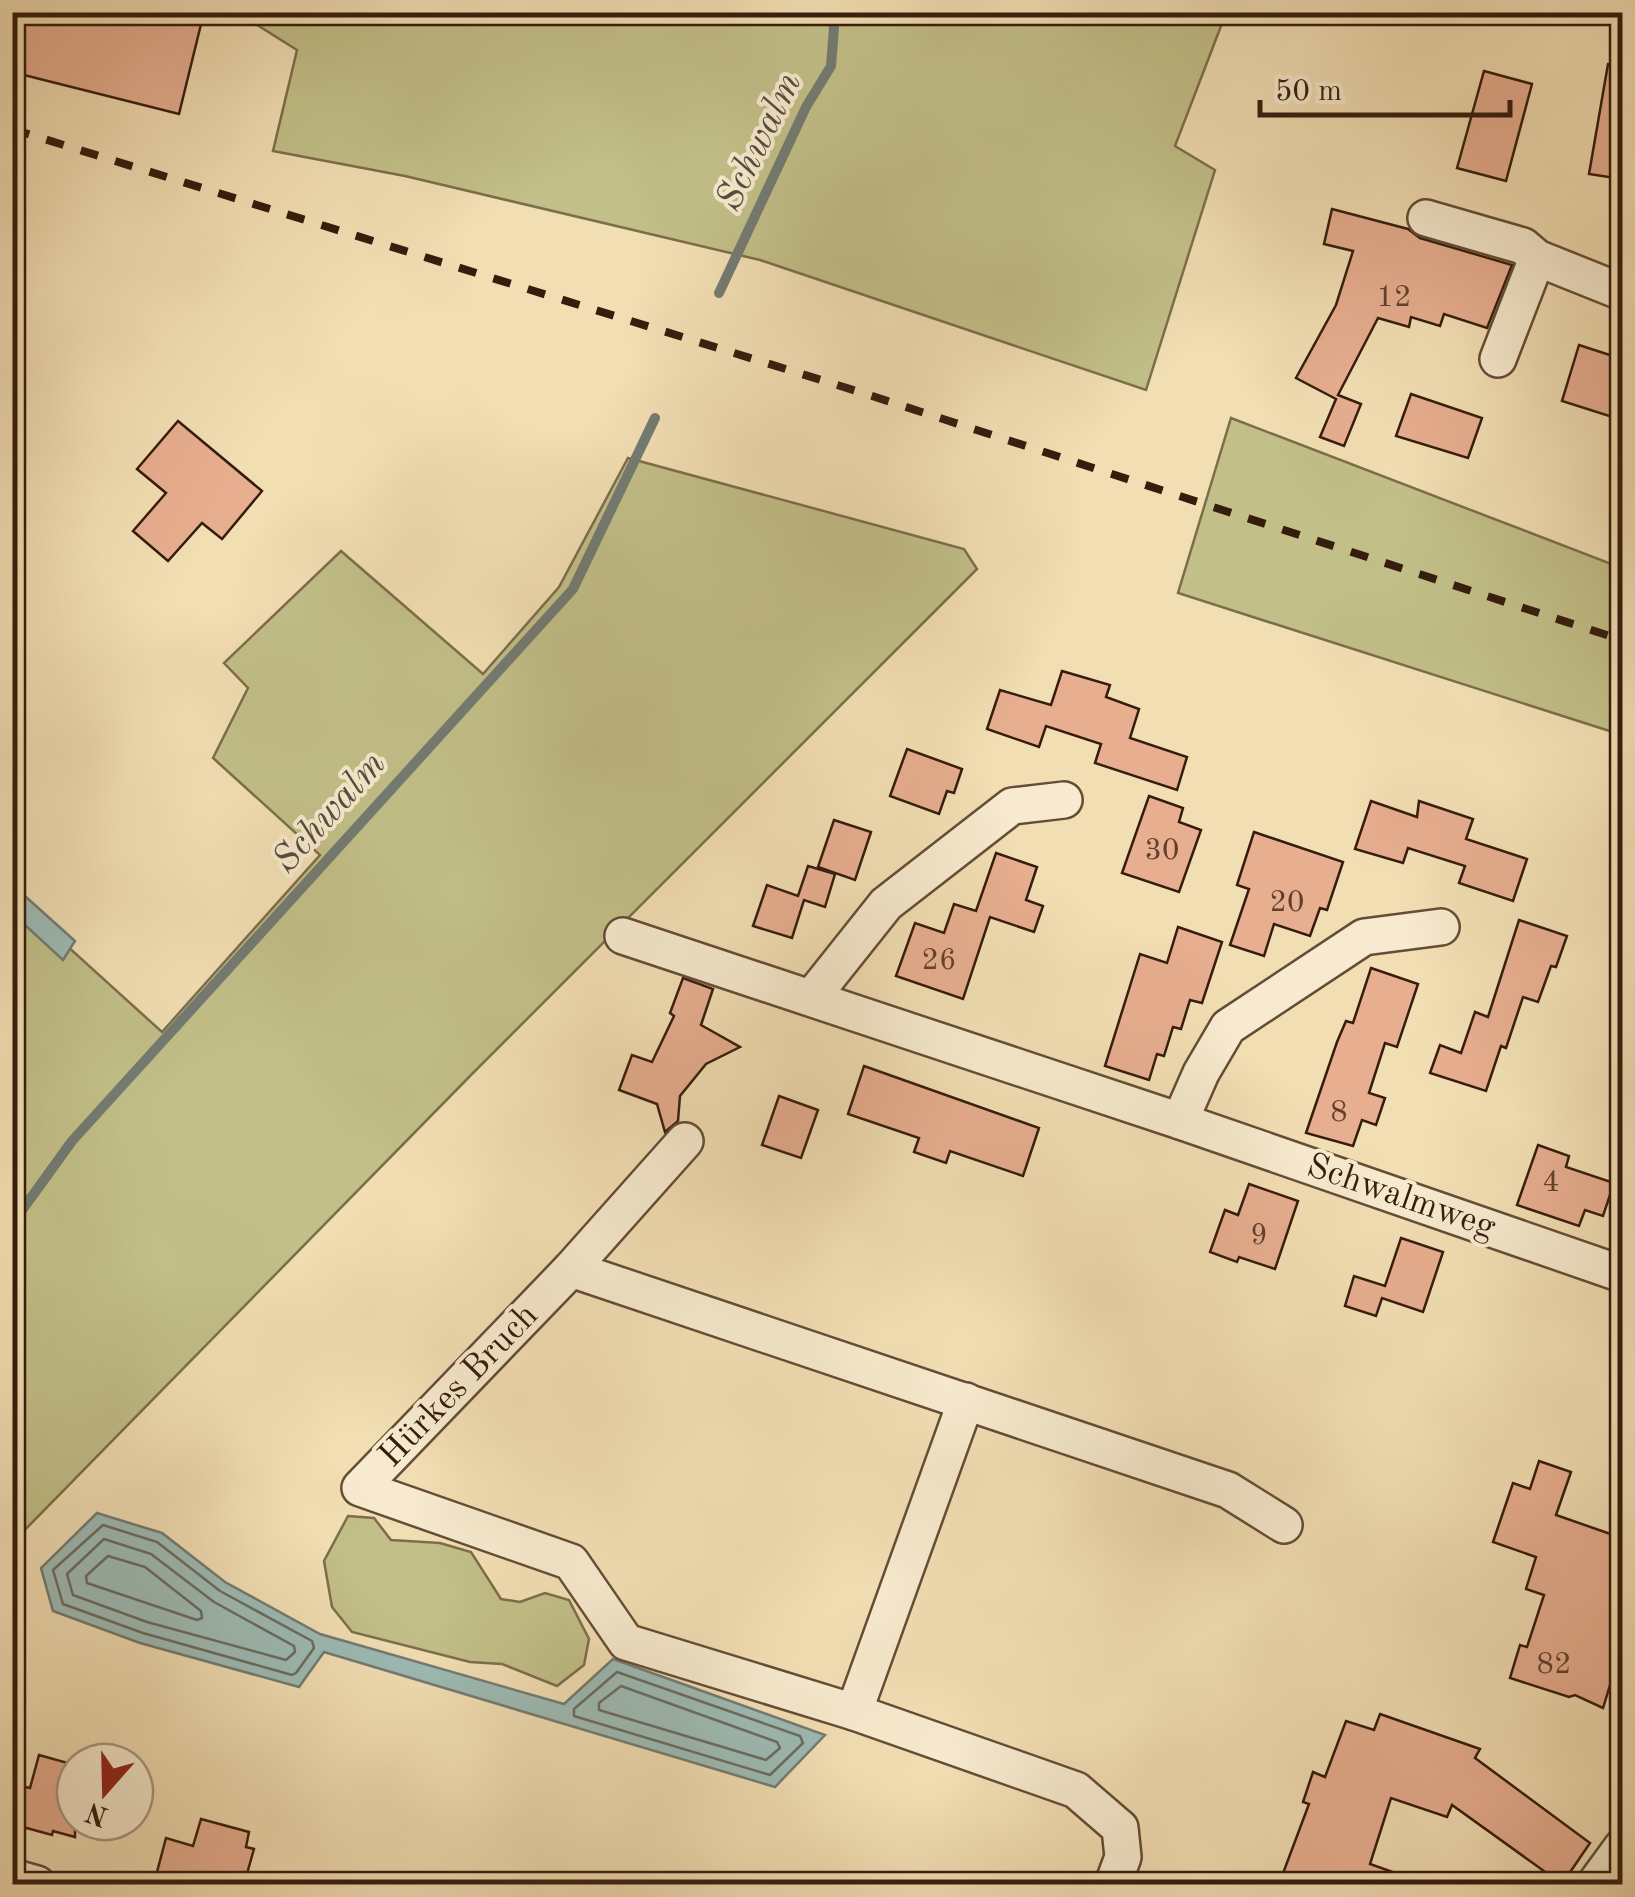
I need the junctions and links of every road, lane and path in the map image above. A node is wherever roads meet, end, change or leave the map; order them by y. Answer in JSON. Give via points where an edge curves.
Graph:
{"nodes":[{"id":1,"x":1426,"y":218,"type":"dead end"},
{"id":2,"x":1537,"y":258,"type":"junction"},
{"id":3,"x":1622,"y":292,"type":"edge"},
{"id":4,"x":1498,"y":359,"type":"dead end"},
{"id":5,"x":1064,"y":800,"type":"dead end"},
{"id":6,"x":1441,"y":927,"type":"dead end"},
{"id":7,"x":623,"y":936,"type":"dead end"},
{"id":8,"x":812,"y":997,"type":"junction"},
{"id":9,"x":1180,"y":1121,"type":"junction"},
{"id":10,"x":686,"y":1140,"type":"dead end"},
{"id":11,"x":571,"y":1269,"type":"junction"},
{"id":12,"x":1622,"y":1274,"type":"edge"},
{"id":13,"x":966,"y":1401,"type":"junction"},
{"id":14,"x":1284,"y":1526,"type":"dead end"},
{"id":15,"x":854,"y":1712,"type":"junction"},
{"id":16,"x":12,"y":1877,"type":"edge"},
{"id":17,"x":37,"y":1884,"type":"edge"},
{"id":18,"x":1113,"y":1884,"type":"edge"}],
"edges":[{"from":1,"to":2,"type":"street","via":[[1524,246]]},
{"from":2,"to":3,"type":"street"},
{"from":2,"to":4,"type":"street"},
{"from":5,"to":8,"type":"street","via":[[1012,806],[886,904]]},
{"from":6,"to":9,"type":"street","via":[[1364,937],[1228,1027]]},
{"from":7,"to":8,"type":"street","name":"Schwalmweg"},
{"from":8,"to":9,"type":"street","name":"Schwalmweg"},
{"from":9,"to":12,"type":"street","name":"Schwalmweg"},
{"from":10,"to":11,"type":"street","name":"Hürkes Bruch"},
{"from":11,"to":13,"type":"street"},
{"from":11,"to":15,"type":"street","name":"Hürkes Bruch","via":[[360,1488],[572,1562],[626,1642]]},
{"from":13,"to":14,"type":"street","via":[[1228,1490]]},
{"from":13,"to":15,"type":"street"},
{"from":15,"to":18,"type":"street","name":"Hürkes Bruch","via":[[1076,1790],[1120,1828],[1123,1857]]},
{"from":16,"to":17,"type":"street"}]}
